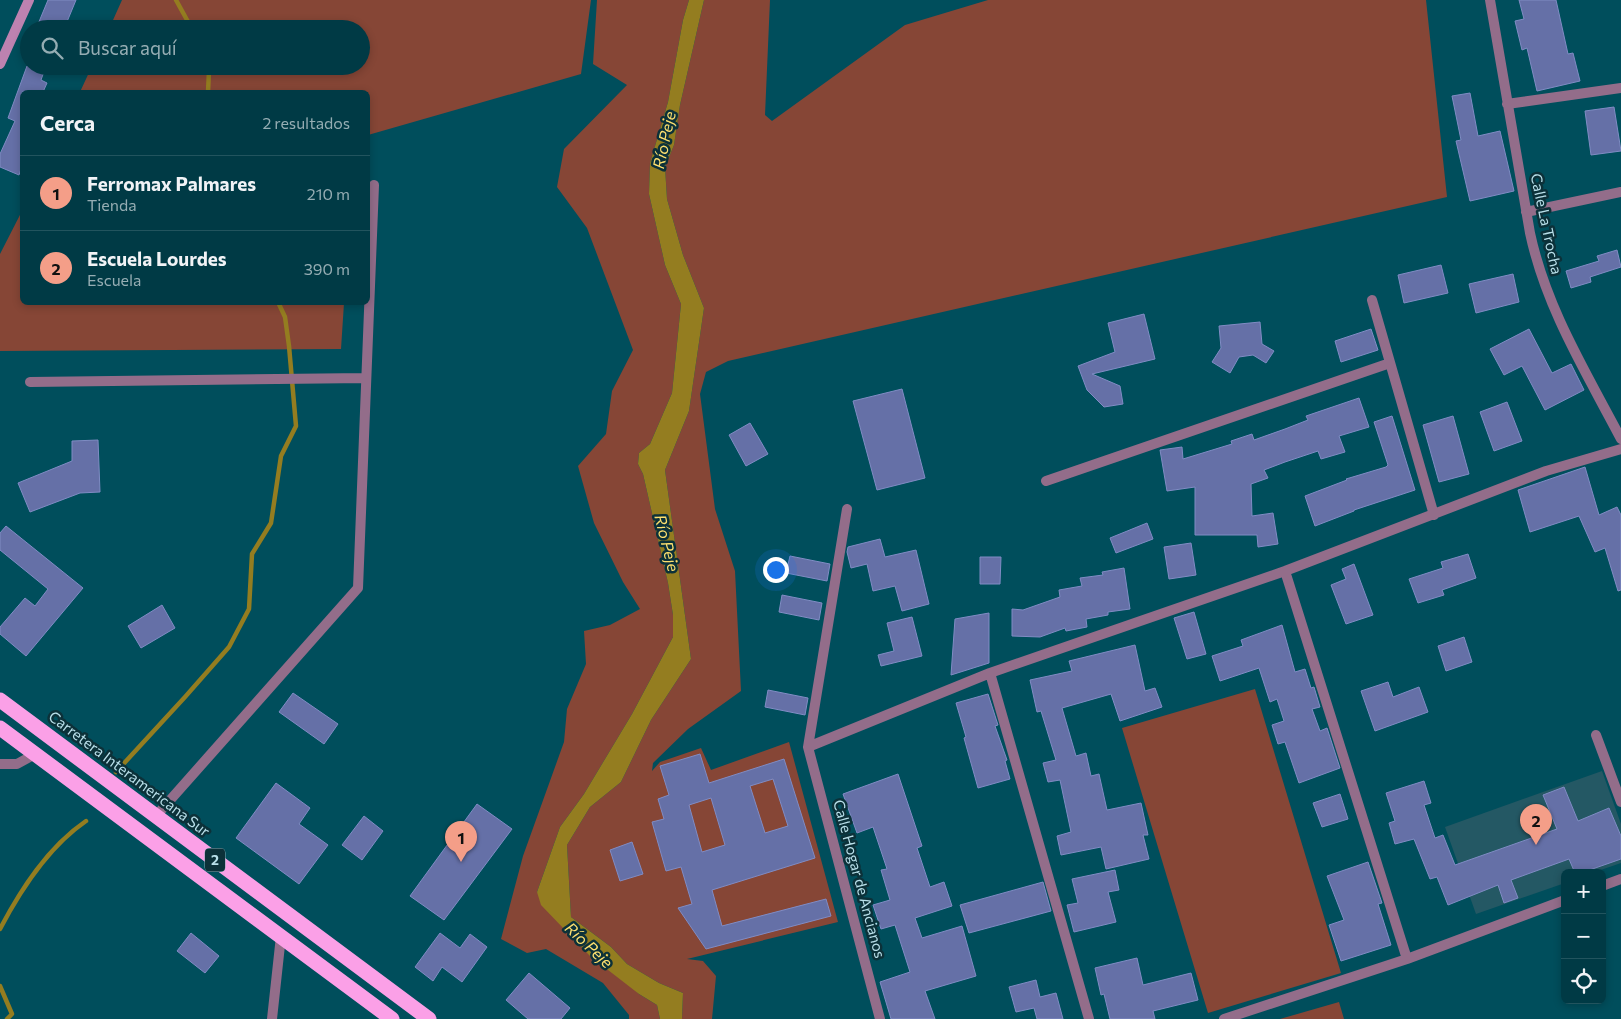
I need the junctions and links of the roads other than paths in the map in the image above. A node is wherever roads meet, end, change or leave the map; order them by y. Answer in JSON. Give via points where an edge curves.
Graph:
{"nodes":[{"id":1,"x":29,"y":0,"type":"edge"},
{"id":2,"x":1490,"y":0,"type":"edge"},
{"id":3,"x":0,"y":64,"type":"edge"},
{"id":4,"x":1621,"y":88,"type":"edge"},
{"id":5,"x":1508,"y":104,"type":"junction"},
{"id":6,"x":374,"y":186,"type":"dead end"},
{"id":7,"x":1621,"y":192,"type":"edge"},
{"id":8,"x":1526,"y":212,"type":"junction"},
{"id":9,"x":370,"y":282,"type":"edge"},
{"id":10,"x":1372,"y":300,"type":"dead end"},
{"id":11,"x":369,"y":305,"type":"edge"},
{"id":12,"x":1390,"y":363,"type":"junction"},
{"id":13,"x":366,"y":378,"type":"junction"},
{"id":14,"x":30,"y":382,"type":"dead end"},
{"id":15,"x":1621,"y":439,"type":"edge"},
{"id":16,"x":1621,"y":449,"type":"edge"},
{"id":17,"x":1046,"y":481,"type":"dead end"},
{"id":18,"x":847,"y":509,"type":"dead end"},
{"id":19,"x":1434,"y":515,"type":"junction"},
{"id":20,"x":1285,"y":571,"type":"junction"},
{"id":21,"x":990,"y":673,"type":"junction"},
{"id":22,"x":0,"y":700,"type":"edge"},
{"id":23,"x":0,"y":728,"type":"edge"},
{"id":24,"x":1596,"y":735,"type":"dead end"},
{"id":25,"x":808,"y":747,"type":"junction"},
{"id":26,"x":35,"y":754,"type":"junction"},
{"id":27,"x":0,"y":764,"type":"edge"},
{"id":28,"x":1621,"y":802,"type":"edge"},
{"id":29,"x":156,"y":816,"type":"junction"},
{"id":30,"x":1621,"y":879,"type":"edge"},
{"id":31,"x":1606,"y":885,"type":"edge"},
{"id":32,"x":1561,"y":901,"type":"edge"},
{"id":33,"x":281,"y":936,"type":"junction"},
{"id":34,"x":1407,"y":959,"type":"junction"},
{"id":35,"x":272,"y":1019,"type":"edge"},
{"id":36,"x":392,"y":1019,"type":"edge"},
{"id":37,"x":429,"y":1019,"type":"edge"},
{"id":38,"x":880,"y":1019,"type":"edge"},
{"id":39,"x":1089,"y":1019,"type":"edge"},
{"id":40,"x":1224,"y":1019,"type":"edge"}],
"edges":[{"from":1,"to":3,"type":"street"},
{"from":2,"to":5,"type":"street","name":"Calle La Trocha"},
{"from":4,"to":5,"type":"street"},
{"from":5,"to":8,"type":"street","name":"Calle La Trocha"},
{"from":6,"to":9,"type":"street"},
{"from":7,"to":8,"type":"street"},
{"from":8,"to":15,"type":"street","name":"Calle La Trocha","via":[[1538,268],[1556,315]]},
{"from":10,"to":12,"type":"street"},
{"from":11,"to":13,"type":"street"},
{"from":12,"to":17,"type":"street"},
{"from":12,"to":19,"type":"street"},
{"from":13,"to":14,"type":"street"},
{"from":13,"to":29,"type":"street","via":[[358,588]]},
{"from":16,"to":19,"type":"street","via":[[1546,471]]},
{"from":18,"to":25,"type":"street"},
{"from":19,"to":20,"type":"street"},
{"from":20,"to":21,"type":"street"},
{"from":20,"to":34,"type":"street"},
{"from":21,"to":25,"type":"street"},
{"from":21,"to":39,"type":"street"},
{"from":22,"to":29,"type":"highway","name":"Carretera Interamericana Sur","number":"2"},
{"from":23,"to":26,"type":"highway","number":"2"},
{"from":24,"to":28,"type":"street"},
{"from":25,"to":38,"type":"street","name":"Calle Hogar de Ancianos"},
{"from":26,"to":27,"type":"street","via":[[17,764]]},
{"from":26,"to":33,"type":"highway","number":"2"},
{"from":29,"to":37,"type":"highway","name":"Carretera Interamericana Sur","number":"2"},
{"from":30,"to":31,"type":"street"},
{"from":32,"to":34,"type":"street"},
{"from":33,"to":35,"type":"street"},
{"from":33,"to":36,"type":"highway","number":"2"},
{"from":34,"to":40,"type":"street"}]}
